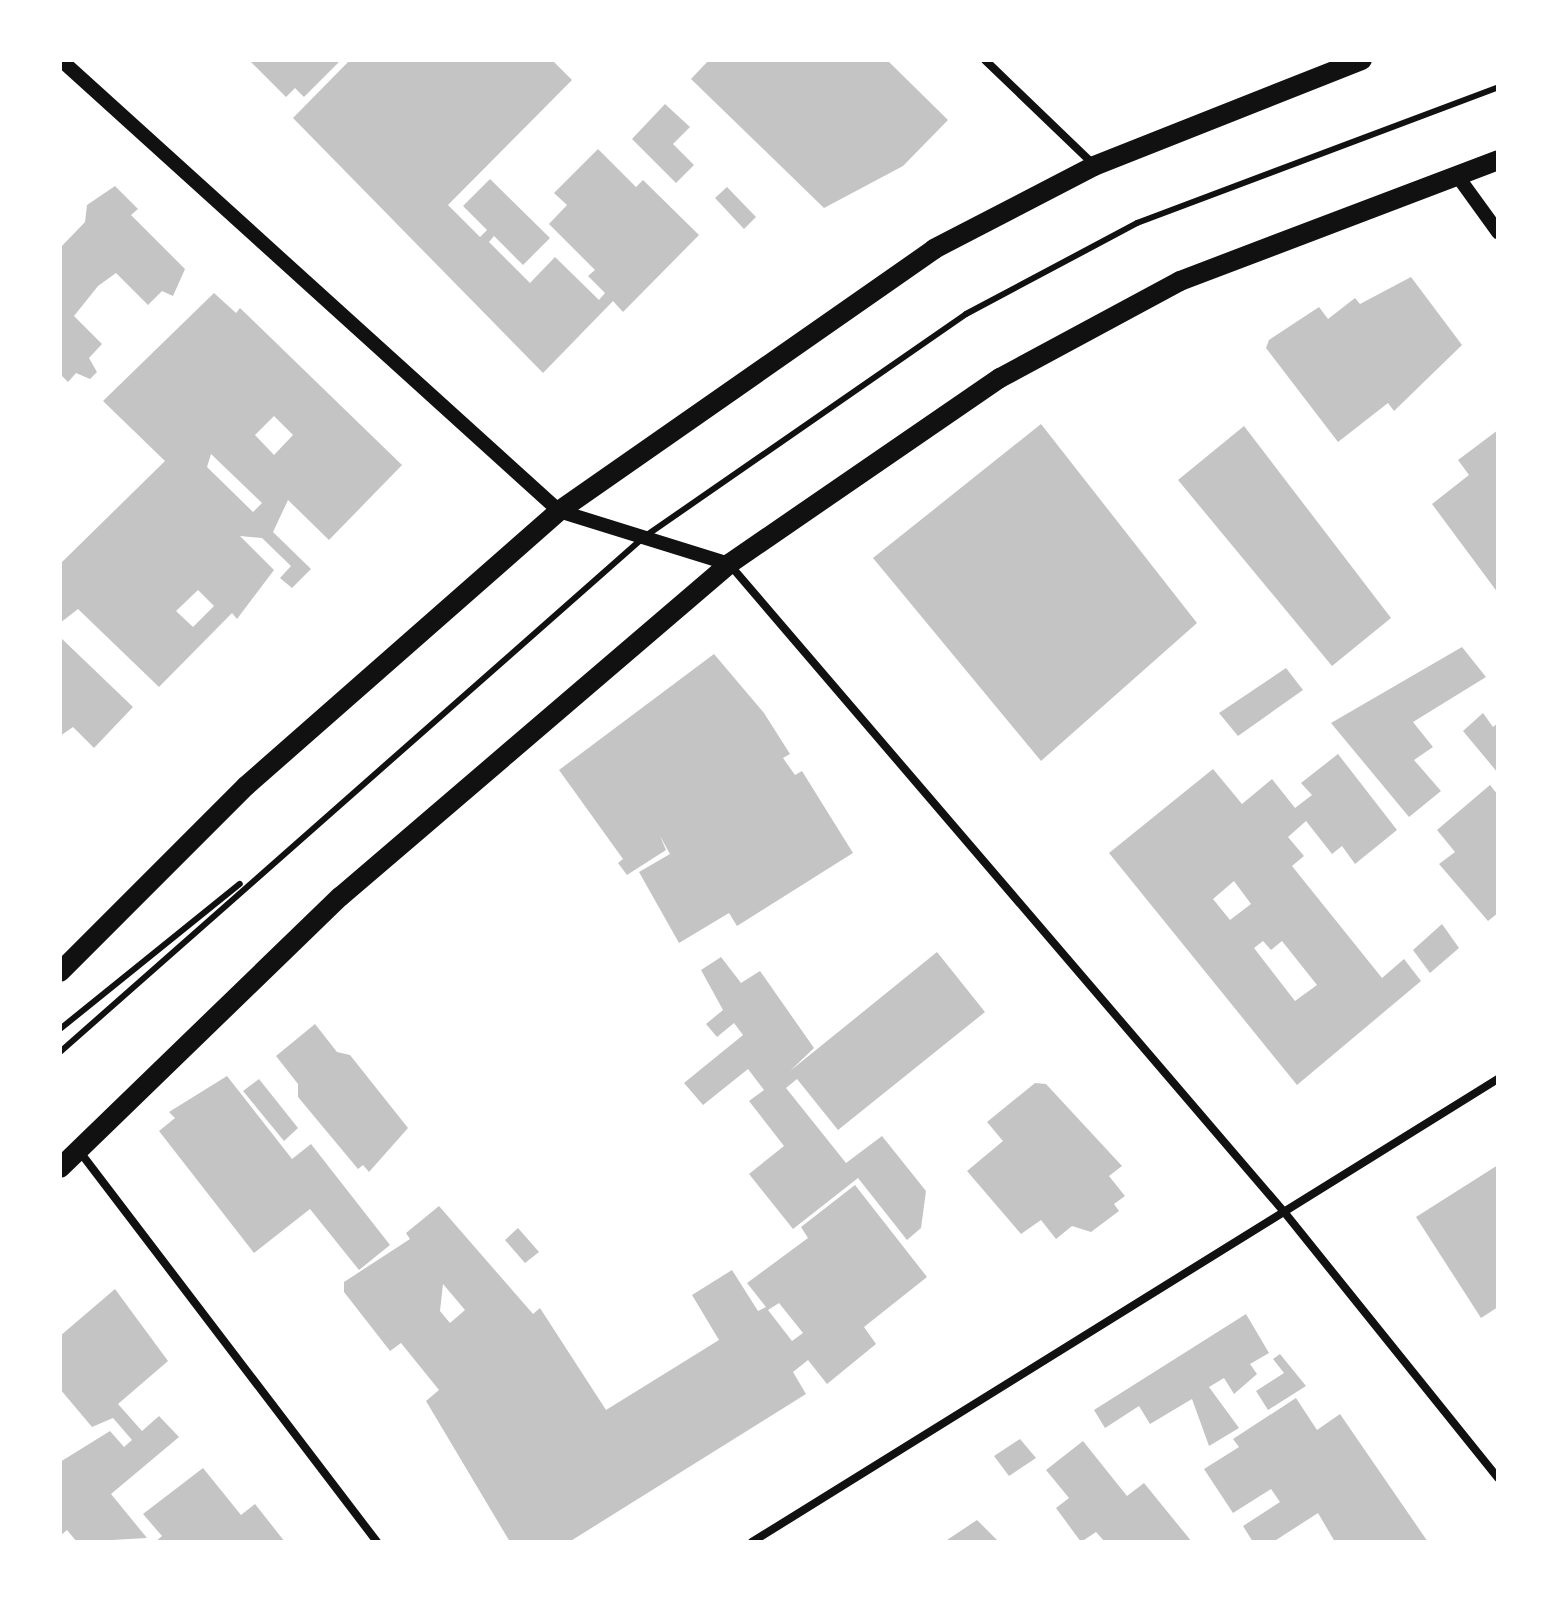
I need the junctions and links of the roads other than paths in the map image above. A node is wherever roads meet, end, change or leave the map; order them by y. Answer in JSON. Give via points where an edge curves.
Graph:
{"nodes":[{"id":1,"x":985,"y":60,"type":"edge"},
{"id":2,"x":1362,"y":60,"type":"edge"},
{"id":3,"x":62,"y":64,"type":"edge"},
{"id":4,"x":1498,"y":87,"type":"edge"},
{"id":5,"x":1498,"y":160,"type":"edge"},
{"id":6,"x":1094,"y":166,"type":"junction"},
{"id":7,"x":1456,"y":174,"type":"junction"},
{"id":8,"x":1498,"y":232,"type":"edge"},
{"id":9,"x":559,"y":511,"type":"junction"},
{"id":10,"x":644,"y":537,"type":"junction"},
{"id":11,"x":729,"y":564,"type":"junction"},
{"id":12,"x":293,"y":842,"type":"junction"},
{"id":13,"x":60,"y":972,"type":"edge"},
{"id":14,"x":60,"y":1029,"type":"edge"},
{"id":15,"x":60,"y":1052,"type":"edge"},
{"id":16,"x":1498,"y":1079,"type":"edge"},
{"id":17,"x":80,"y":1152,"type":"junction"},
{"id":18,"x":60,"y":1168,"type":"edge"},
{"id":19,"x":1285,"y":1213,"type":"junction"},
{"id":20,"x":1498,"y":1478,"type":"edge"},
{"id":21,"x":377,"y":1542,"type":"edge"},
{"id":22,"x":752,"y":1542,"type":"edge"}],
"edges":[{"from":1,"to":6,"type":"street"},
{"from":2,"to":6,"type":"main road"},
{"from":3,"to":9,"type":"street"},
{"from":4,"to":10,"type":"lane","via":[[1111,237],[966,314]]},
{"from":5,"to":7,"type":"main road"},
{"from":6,"to":9,"type":"main road","via":[[934,249]]},
{"from":7,"to":8,"type":"street"},
{"from":7,"to":11,"type":"main road","via":[[1152,296],[1000,378]]},
{"from":9,"to":10,"type":"street"},
{"from":9,"to":13,"type":"main road","via":[[246,786]]},
{"from":10,"to":11,"type":"street"},
{"from":10,"to":12,"type":"lane"},
{"from":11,"to":17,"type":"main road","via":[[340,897]]},
{"from":11,"to":19,"type":"street"},
{"from":12,"to":14,"type":"lane"},
{"from":12,"to":15,"type":"lane"},
{"from":16,"to":19,"type":"street"},
{"from":17,"to":18,"type":"main road"},
{"from":17,"to":21,"type":"street"},
{"from":19,"to":20,"type":"street"},
{"from":19,"to":22,"type":"street"}]}
